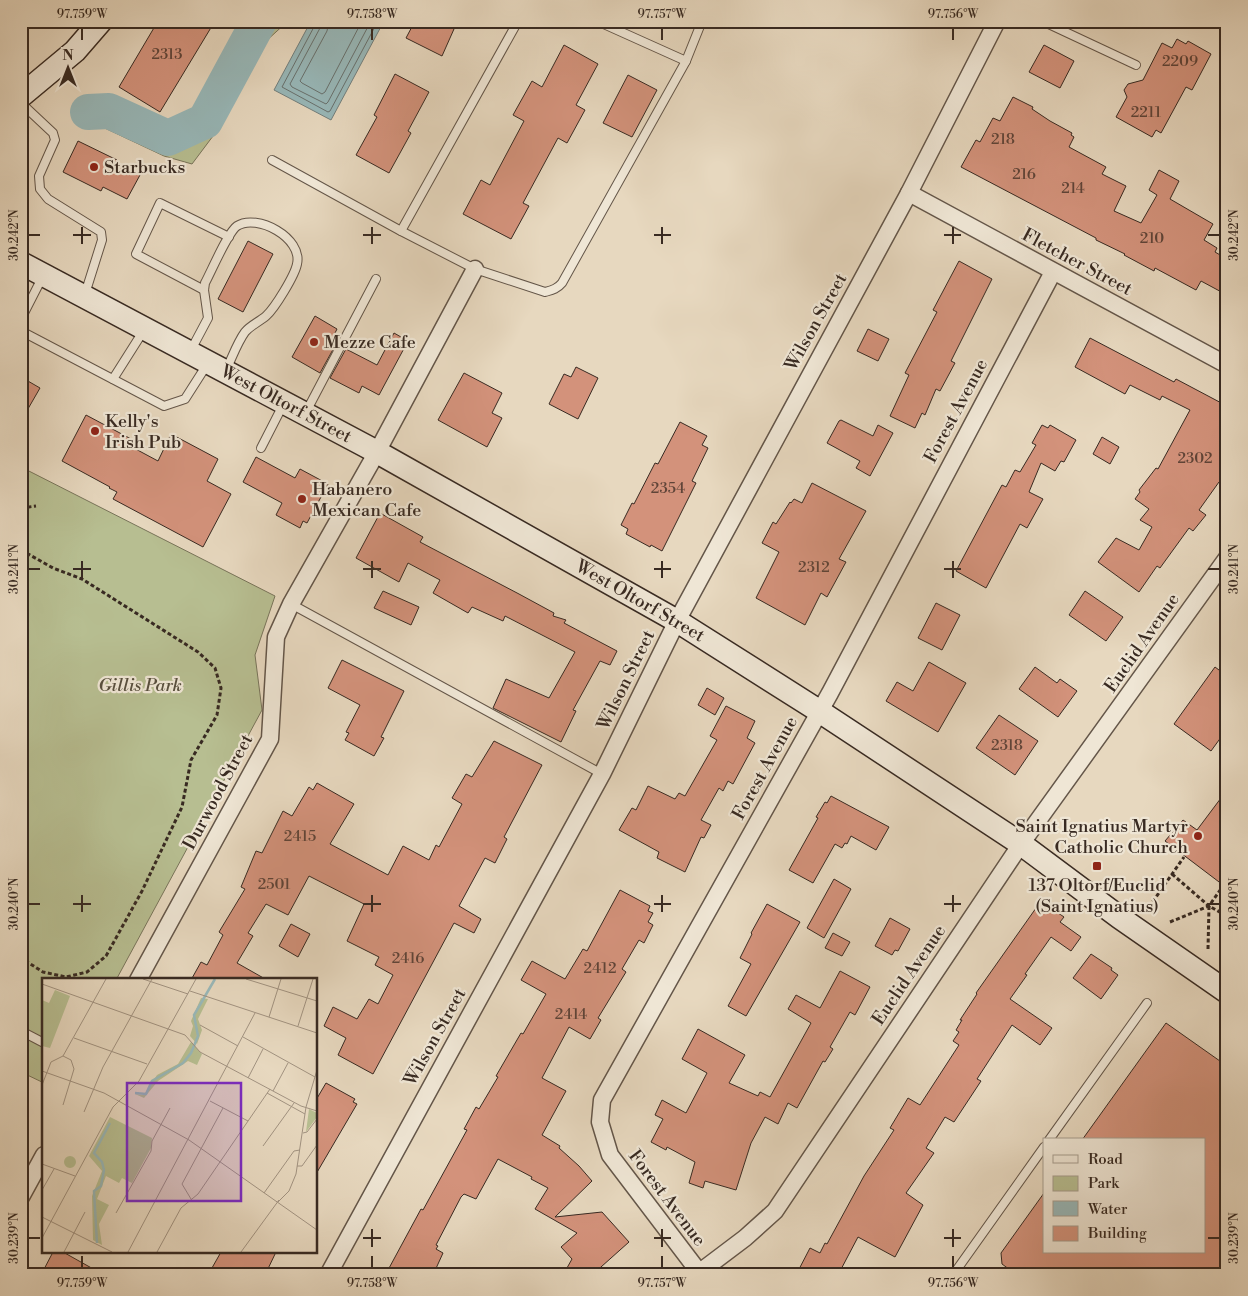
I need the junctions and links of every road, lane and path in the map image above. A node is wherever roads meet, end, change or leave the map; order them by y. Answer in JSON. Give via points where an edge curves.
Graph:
{"nodes":[{"id":1,"x":101,"y":21,"type":"edge"},
{"id":2,"x":518,"y":21,"type":"edge"},
{"id":3,"x":597,"y":21,"type":"edge"},
{"id":4,"x":702,"y":21,"type":"edge"},
{"id":5,"x":997,"y":21,"type":"edge"},
{"id":6,"x":1042,"y":21,"type":"edge"},
{"id":7,"x":686,"y":61,"type":"junction"},
{"id":8,"x":1136,"y":65,"type":"dead end"},
{"id":9,"x":21,"y":96,"type":"edge"},
{"id":10,"x":21,"y":103,"type":"edge"},
{"id":11,"x":272,"y":160,"type":"dead end"},
{"id":12,"x":909,"y":193,"type":"junction"},
{"id":13,"x":401,"y":231,"type":"junction"},
{"id":14,"x":229,"y":237,"type":"junction"},
{"id":15,"x":21,"y":262,"type":"edge"},
{"id":16,"x":475,"y":269,"type":"junction"},
{"id":17,"x":1053,"y":272,"type":"junction"},
{"id":18,"x":44,"y":274,"type":"junction"},
{"id":19,"x":376,"y":279,"type":"dead end"},
{"id":20,"x":204,"y":290,"type":"junction"},
{"id":21,"x":85,"y":296,"type":"junction"},
{"id":22,"x":21,"y":319,"type":"edge"},
{"id":23,"x":145,"y":328,"type":"junction"},
{"id":24,"x":21,"y":331,"type":"edge"},
{"id":25,"x":208,"y":362,"type":"junction"},
{"id":26,"x":1227,"y":365,"type":"edge"},
{"id":27,"x":113,"y":379,"type":"junction"},
{"id":28,"x":284,"y":403,"type":"junction"},
{"id":29,"x":305,"y":414,"type":"junction"},
{"id":30,"x":261,"y":448,"type":"dead end"},
{"id":31,"x":377,"y":452,"type":"junction"},
{"id":32,"x":36,"y":506,"type":"dead end"},
{"id":33,"x":21,"y":508,"type":"edge"},
{"id":34,"x":21,"y":550,"type":"edge"},
{"id":35,"x":1227,"y":558,"type":"edge"},
{"id":36,"x":291,"y":604,"type":"junction"},
{"id":37,"x":677,"y":621,"type":"junction"},
{"id":38,"x":819,"y":712,"type":"junction"},
{"id":39,"x":602,"y":774,"type":"junction"},
{"id":40,"x":1021,"y":844,"type":"junction"},
{"id":41,"x":1184,"y":857,"type":"dead end"},
{"id":42,"x":1172,"y":874,"type":"junction"},
{"id":43,"x":1223,"y":886,"type":"dead end"},
{"id":44,"x":1209,"y":906,"type":"junction"},
{"id":45,"x":1149,"y":907,"type":"dead end"},
{"id":46,"x":1227,"y":916,"type":"edge"},
{"id":47,"x":1170,"y":922,"type":"dead end"},
{"id":48,"x":1208,"y":949,"type":"dead end"},
{"id":49,"x":21,"y":958,"type":"edge"},
{"id":50,"x":139,"y":978,"type":"edge"},
{"id":51,"x":1227,"y":992,"type":"edge"},
{"id":52,"x":1147,"y":1003,"type":"dead end"},
{"id":53,"x":21,"y":1032,"type":"edge"},
{"id":54,"x":42,"y":1042,"type":"edge"},
{"id":55,"x":1050,"y":1138,"type":"edge"},
{"id":56,"x":1043,"y":1148,"type":"edge"},
{"id":57,"x":42,"y":1159,"type":"edge"},
{"id":58,"x":21,"y":1198,"type":"edge"},
{"id":59,"x":697,"y":1273,"type":"edge"},
{"id":60,"x":328,"y":1275,"type":"edge"},
{"id":61,"x":953,"y":1275,"type":"edge"}],
"edges":[{"from":1,"to":9,"type":"main road","via":[[74,52]]},
{"from":2,"to":13,"type":"lane"},
{"from":3,"to":7,"type":"lane"},
{"from":4,"to":7,"type":"lane"},
{"from":5,"to":12,"type":"street","name":"Wilson Street"},
{"from":6,"to":8,"type":"lane"},
{"from":7,"to":16,"type":"lane","via":[[557,288],[545,292]]},
{"from":10,"to":21,"type":"lane","via":[[53,133],[54,140],[39,176],[40,189],[48,199],[101,232],[102,240]]},
{"from":11,"to":13,"type":"lane"},
{"from":12,"to":17,"type":"street","name":"Fletcher Street"},
{"from":12,"to":37,"type":"street","name":"Wilson Street"},
{"from":13,"to":16,"type":"lane"},
{"from":14,"to":20,"type":"lane"},
{"from":14,"to":20,"type":"lane","via":[[160,203],[136,254]]},
{"from":14,"to":25,"type":"lane","via":[[236,227],[246,224],[269,227],[288,238],[295,247],[297,264],[276,306]]},
{"from":15,"to":18,"type":"main road","name":"West Oltorf Street"},
{"from":16,"to":31,"type":"street","name":"Durwood Street"},
{"from":17,"to":26,"type":"street","name":"Fletcher Street"},
{"from":17,"to":38,"type":"street","name":"Forest Avenue"},
{"from":18,"to":21,"type":"main road","name":"West Oltorf Street"},
{"from":18,"to":22,"type":"lane"},
{"from":19,"to":29,"type":"lane"},
{"from":20,"to":25,"type":"lane"},
{"from":21,"to":23,"type":"main road","name":"West Oltorf Street"},
{"from":23,"to":25,"type":"main road","name":"West Oltorf Street"},
{"from":23,"to":27,"type":"lane"},
{"from":24,"to":27,"type":"lane"},
{"from":25,"to":27,"type":"lane","via":[[184,399],[164,406]]},
{"from":25,"to":28,"type":"main road","name":"West Oltorf Street"},
{"from":28,"to":29,"type":"main road","name":"West Oltorf Street"},
{"from":28,"to":30,"type":"lane"},
{"from":29,"to":31,"type":"main road","name":"West Oltorf Street"},
{"from":31,"to":36,"type":"street","name":"Durwood Street"},
{"from":31,"to":37,"type":"main road","name":"West Oltorf Street"},
{"from":32,"to":33,"type":"path"},
{"from":34,"to":49,"type":"path","via":[[53,568],[82,579],[198,652],[215,668],[221,688],[217,716],[192,760],[182,807],[142,891],[106,956],[87,972],[66,977],[43,972]]},
{"from":35,"to":40,"type":"street","name":"Euclid Avenue"},
{"from":36,"to":39,"type":"lane"},
{"from":36,"to":50,"type":"street","name":"Durwood Street","via":[[276,637],[270,739]]},
{"from":37,"to":38,"type":"main road","name":"West Oltorf Street"},
{"from":37,"to":39,"type":"street","name":"Wilson Street"},
{"from":38,"to":40,"type":"main road","name":"West Oltorf Street"},
{"from":38,"to":59,"type":"street","name":"Forest Avenue","via":[[602,1100],[600,1122],[610,1155]]},
{"from":39,"to":60,"type":"street","name":"Wilson Street"},
{"from":40,"to":51,"type":"main road","name":"West Oltorf Street"},
{"from":40,"to":59,"type":"street","name":"Euclid Avenue","via":[[775,1211]]},
{"from":41,"to":42,"type":"path"},
{"from":42,"to":44,"type":"path"},
{"from":42,"to":45,"type":"path"},
{"from":43,"to":44,"type":"path"},
{"from":44,"to":46,"type":"path"},
{"from":44,"to":47,"type":"path"},
{"from":44,"to":48,"type":"path"},
{"from":52,"to":55,"type":"lane"},
{"from":53,"to":54,"type":"lane"},
{"from":56,"to":61,"type":"lane"},
{"from":57,"to":58,"type":"street"}]}
